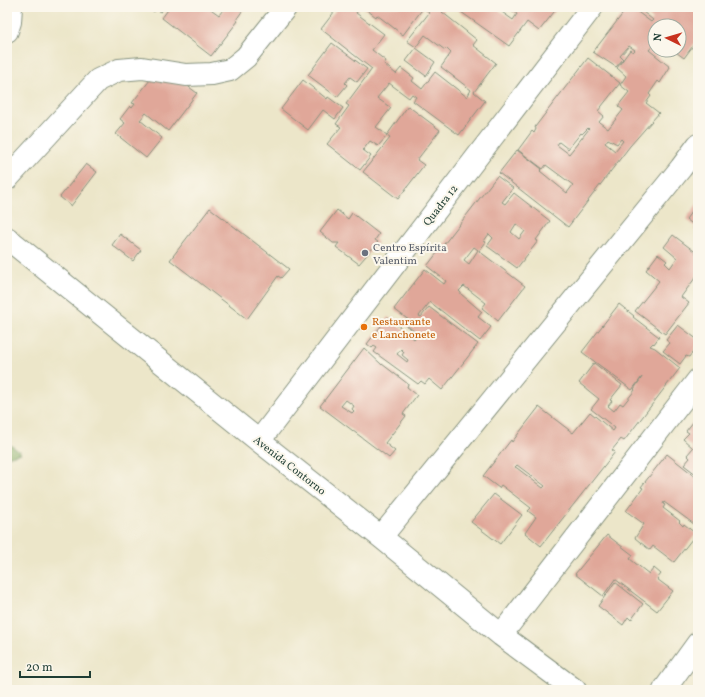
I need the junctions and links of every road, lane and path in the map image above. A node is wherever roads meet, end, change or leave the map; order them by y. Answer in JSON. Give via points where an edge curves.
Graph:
{"nodes":[{"id":1,"x":11,"y":7,"type":"edge"},
{"id":2,"x":286,"y":7,"type":"edge"},
{"id":3,"x":592,"y":7,"type":"edge"},
{"id":4,"x":7,"y":31,"type":"edge"},
{"id":5,"x":698,"y":146,"type":"edge"},
{"id":6,"x":7,"y":179,"type":"edge"},
{"id":7,"x":7,"y":238,"type":"edge"},
{"id":8,"x":698,"y":380,"type":"edge"},
{"id":9,"x":259,"y":440,"type":"junction"},
{"id":10,"x":381,"y":537,"type":"junction"},
{"id":11,"x":501,"y":634,"type":"junction"},
{"id":12,"x":698,"y":644,"type":"edge"},
{"id":13,"x":575,"y":690,"type":"edge"},
{"id":14,"x":664,"y":690,"type":"edge"}],
"edges":[{"from":1,"to":4,"type":"street"},
{"from":2,"to":6,"type":"street","via":[[246,57],[230,70],[186,75],[142,68],[127,69],[98,80]]},
{"from":3,"to":9,"type":"street","name":"Quadra 12"},
{"from":5,"to":10,"type":"street"},
{"from":7,"to":9,"type":"street","name":"Avenida Contorno"},
{"from":8,"to":11,"type":"street"},
{"from":9,"to":10,"type":"street","name":"Avenida Contorno"},
{"from":10,"to":11,"type":"street","name":"Avenida Contorno"},
{"from":11,"to":13,"type":"street","name":"Avenida Contorno"},
{"from":12,"to":14,"type":"street"}]}
